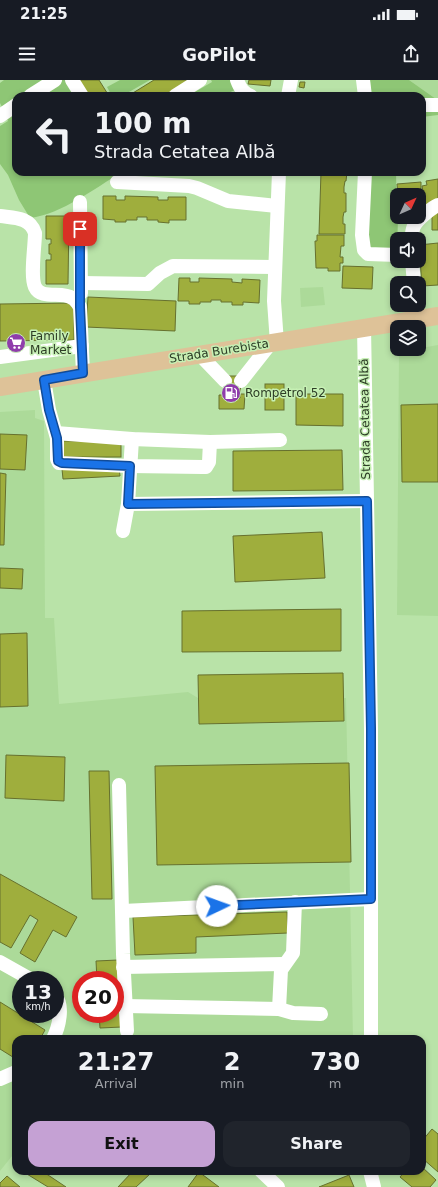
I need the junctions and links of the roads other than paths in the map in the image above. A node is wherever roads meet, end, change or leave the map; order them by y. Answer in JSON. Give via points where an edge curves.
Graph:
{"nodes":[{"id":1,"x":55,"y":80,"type":"edge"},
{"id":2,"x":72,"y":80,"type":"edge"},
{"id":3,"x":200,"y":80,"type":"edge"},
{"id":4,"x":237,"y":80,"type":"edge"},
{"id":5,"x":291,"y":80,"type":"edge"},
{"id":6,"x":363,"y":80,"type":"edge"},
{"id":7,"x":36,"y":92,"type":"edge"},
{"id":8,"x":80,"y":92,"type":"edge"},
{"id":9,"x":181,"y":92,"type":"edge"},
{"id":10,"x":244,"y":92,"type":"edge"},
{"id":11,"x":289,"y":92,"type":"edge"},
{"id":12,"x":364,"y":92,"type":"edge"},
{"id":13,"x":426,"y":105,"type":"edge"},
{"id":14,"x":438,"y":105,"type":"edge"},
{"id":15,"x":12,"y":108,"type":"edge"},
{"id":16,"x":0,"y":116,"type":"edge"},
{"id":17,"x":279,"y":176,"type":"edge"},
{"id":18,"x":365,"y":176,"type":"edge"},
{"id":19,"x":117,"y":182,"type":"dead end"},
{"id":20,"x":80,"y":202,"type":"dead end"},
{"id":21,"x":438,"y":205,"type":"edge"},
{"id":22,"x":277,"y":206,"type":"junction"},
{"id":23,"x":0,"y":216,"type":"edge"},
{"id":24,"x":413,"y":232,"type":"edge"},
{"id":25,"x":390,"y":255,"type":"edge"},
{"id":26,"x":274,"y":267,"type":"junction"},
{"id":27,"x":81,"y":283,"type":"junction"},
{"id":28,"x":80,"y":307,"type":"junction"},
{"id":29,"x":416,"y":312,"type":"edge"},
{"id":30,"x":438,"y":316,"type":"edge"},
{"id":31,"x":364,"y":327,"type":"junction"},
{"id":32,"x":274,"y":343,"type":"junction"},
{"id":33,"x":82,"y":346,"type":"junction"},
{"id":34,"x":199,"y":354,"type":"junction"},
{"id":35,"x":0,"y":357,"type":"edge"},
{"id":36,"x":83,"y":373,"type":"junction"},
{"id":37,"x":44,"y":380,"type":"junction"},
{"id":38,"x":240,"y":381,"type":"dead end"},
{"id":39,"x":225,"y":382,"type":"dead end"},
{"id":40,"x":0,"y":387,"type":"edge"},
{"id":41,"x":56,"y":434,"type":"junction"},
{"id":42,"x":132,"y":439,"type":"junction"},
{"id":43,"x":280,"y":440,"type":"dead end"},
{"id":44,"x":210,"y":442,"type":"junction"},
{"id":45,"x":130,"y":466,"type":"junction"},
{"id":46,"x":367,"y":501,"type":"junction"},
{"id":47,"x":128,"y":504,"type":"junction"},
{"id":48,"x":123,"y":531,"type":"dead end"},
{"id":49,"x":119,"y":785,"type":"dead end"},
{"id":50,"x":371,"y":899,"type":"junction"},
{"id":51,"x":295,"y":902,"type":"junction"},
{"id":52,"x":123,"y":911,"type":"junction"},
{"id":53,"x":0,"y":962,"type":"edge"},
{"id":54,"x":284,"y":964,"type":"junction"},
{"id":55,"x":123,"y":968,"type":"junction"},
{"id":56,"x":16,"y":971,"type":"edge"},
{"id":57,"x":125,"y":1006,"type":"junction"},
{"id":58,"x":279,"y":1009,"type":"junction"},
{"id":59,"x":321,"y":1014,"type":"dead end"},
{"id":60,"x":58,"y":1023,"type":"edge"},
{"id":61,"x":127,"y":1031,"type":"dead end"},
{"id":62,"x":55,"y":1035,"type":"edge"},
{"id":63,"x":371,"y":1035,"type":"edge"},
{"id":64,"x":12,"y":1074,"type":"edge"},
{"id":65,"x":0,"y":1079,"type":"edge"},
{"id":66,"x":268,"y":1175,"type":"edge"},
{"id":67,"x":371,"y":1175,"type":"edge"},
{"id":68,"x":278,"y":1187,"type":"edge"},
{"id":69,"x":374,"y":1187,"type":"edge"}],
"edges":[{"from":1,"to":7,"type":"street"},
{"from":2,"to":8,"type":"street"},
{"from":3,"to":9,"type":"street"},
{"from":4,"to":10,"type":"street"},
{"from":5,"to":11,"type":"street"},
{"from":6,"to":12,"type":"street"},
{"from":13,"to":14,"type":"street"},
{"from":15,"to":16,"type":"street"},
{"from":17,"to":22,"type":"street"},
{"from":18,"to":25,"type":"street","via":[[362,235],[364,250],[368,254]]},
{"from":19,"to":22,"type":"street","via":[[189,186],[228,201]]},
{"from":20,"to":27,"type":"street"},
{"from":21,"to":24,"type":"street","via":[[415,224]]},
{"from":22,"to":26,"type":"street"},
{"from":23,"to":28,"type":"street","via":[[15,218],[33,227],[33,278],[38,291],[74,298]]},
{"from":26,"to":27,"type":"street","via":[[173,266],[148,284]]},
{"from":26,"to":32,"type":"street"},
{"from":27,"to":28,"type":"street"},
{"from":28,"to":33,"type":"street"},
{"from":29,"to":30,"type":"main road","name":"Strada Burebista"},
{"from":29,"to":31,"type":"main road","name":"Strada Burebista"},
{"from":31,"to":32,"type":"main road","name":"Strada Burebista"},
{"from":31,"to":46,"type":"street","name":"Strada Cetatea Albă"},
{"from":32,"to":34,"type":"main road","name":"Strada Burebista"},
{"from":32,"to":38,"type":"street"},
{"from":33,"to":35,"type":"street"},
{"from":33,"to":36,"type":"street"},
{"from":34,"to":36,"type":"main road","name":"Strada Burebista"},
{"from":34,"to":39,"type":"street"},
{"from":36,"to":37,"type":"main road","name":"Strada Burebista"},
{"from":37,"to":40,"type":"main road","name":"Strada Burebista"},
{"from":37,"to":41,"type":"street"},
{"from":41,"to":42,"type":"street"},
{"from":41,"to":45,"type":"street","via":[[57,459],[60,462]]},
{"from":42,"to":44,"type":"street"},
{"from":42,"to":45,"type":"street"},
{"from":43,"to":44,"type":"street"},
{"from":44,"to":45,"type":"street","via":[[209,462],[206,467]]},
{"from":45,"to":47,"type":"street"},
{"from":46,"to":47,"type":"street"},
{"from":46,"to":50,"type":"street","name":"Strada Cetatea Albă"},
{"from":47,"to":48,"type":"street"},
{"from":49,"to":52,"type":"street"},
{"from":50,"to":51,"type":"street"},
{"from":50,"to":63,"type":"street","name":"Strada Cetatea Albă"},
{"from":51,"to":52,"type":"street"},
{"from":51,"to":54,"type":"street","via":[[293,953]]},
{"from":52,"to":55,"type":"street"},
{"from":53,"to":56,"type":"street"},
{"from":54,"to":55,"type":"street"},
{"from":54,"to":58,"type":"street","via":[[281,970]]},
{"from":55,"to":57,"type":"street"},
{"from":57,"to":58,"type":"street"},
{"from":57,"to":61,"type":"street"},
{"from":58,"to":59,"type":"street"},
{"from":60,"to":62,"type":"street"},
{"from":64,"to":65,"type":"street"},
{"from":66,"to":68,"type":"street"},
{"from":67,"to":69,"type":"street"}]}
